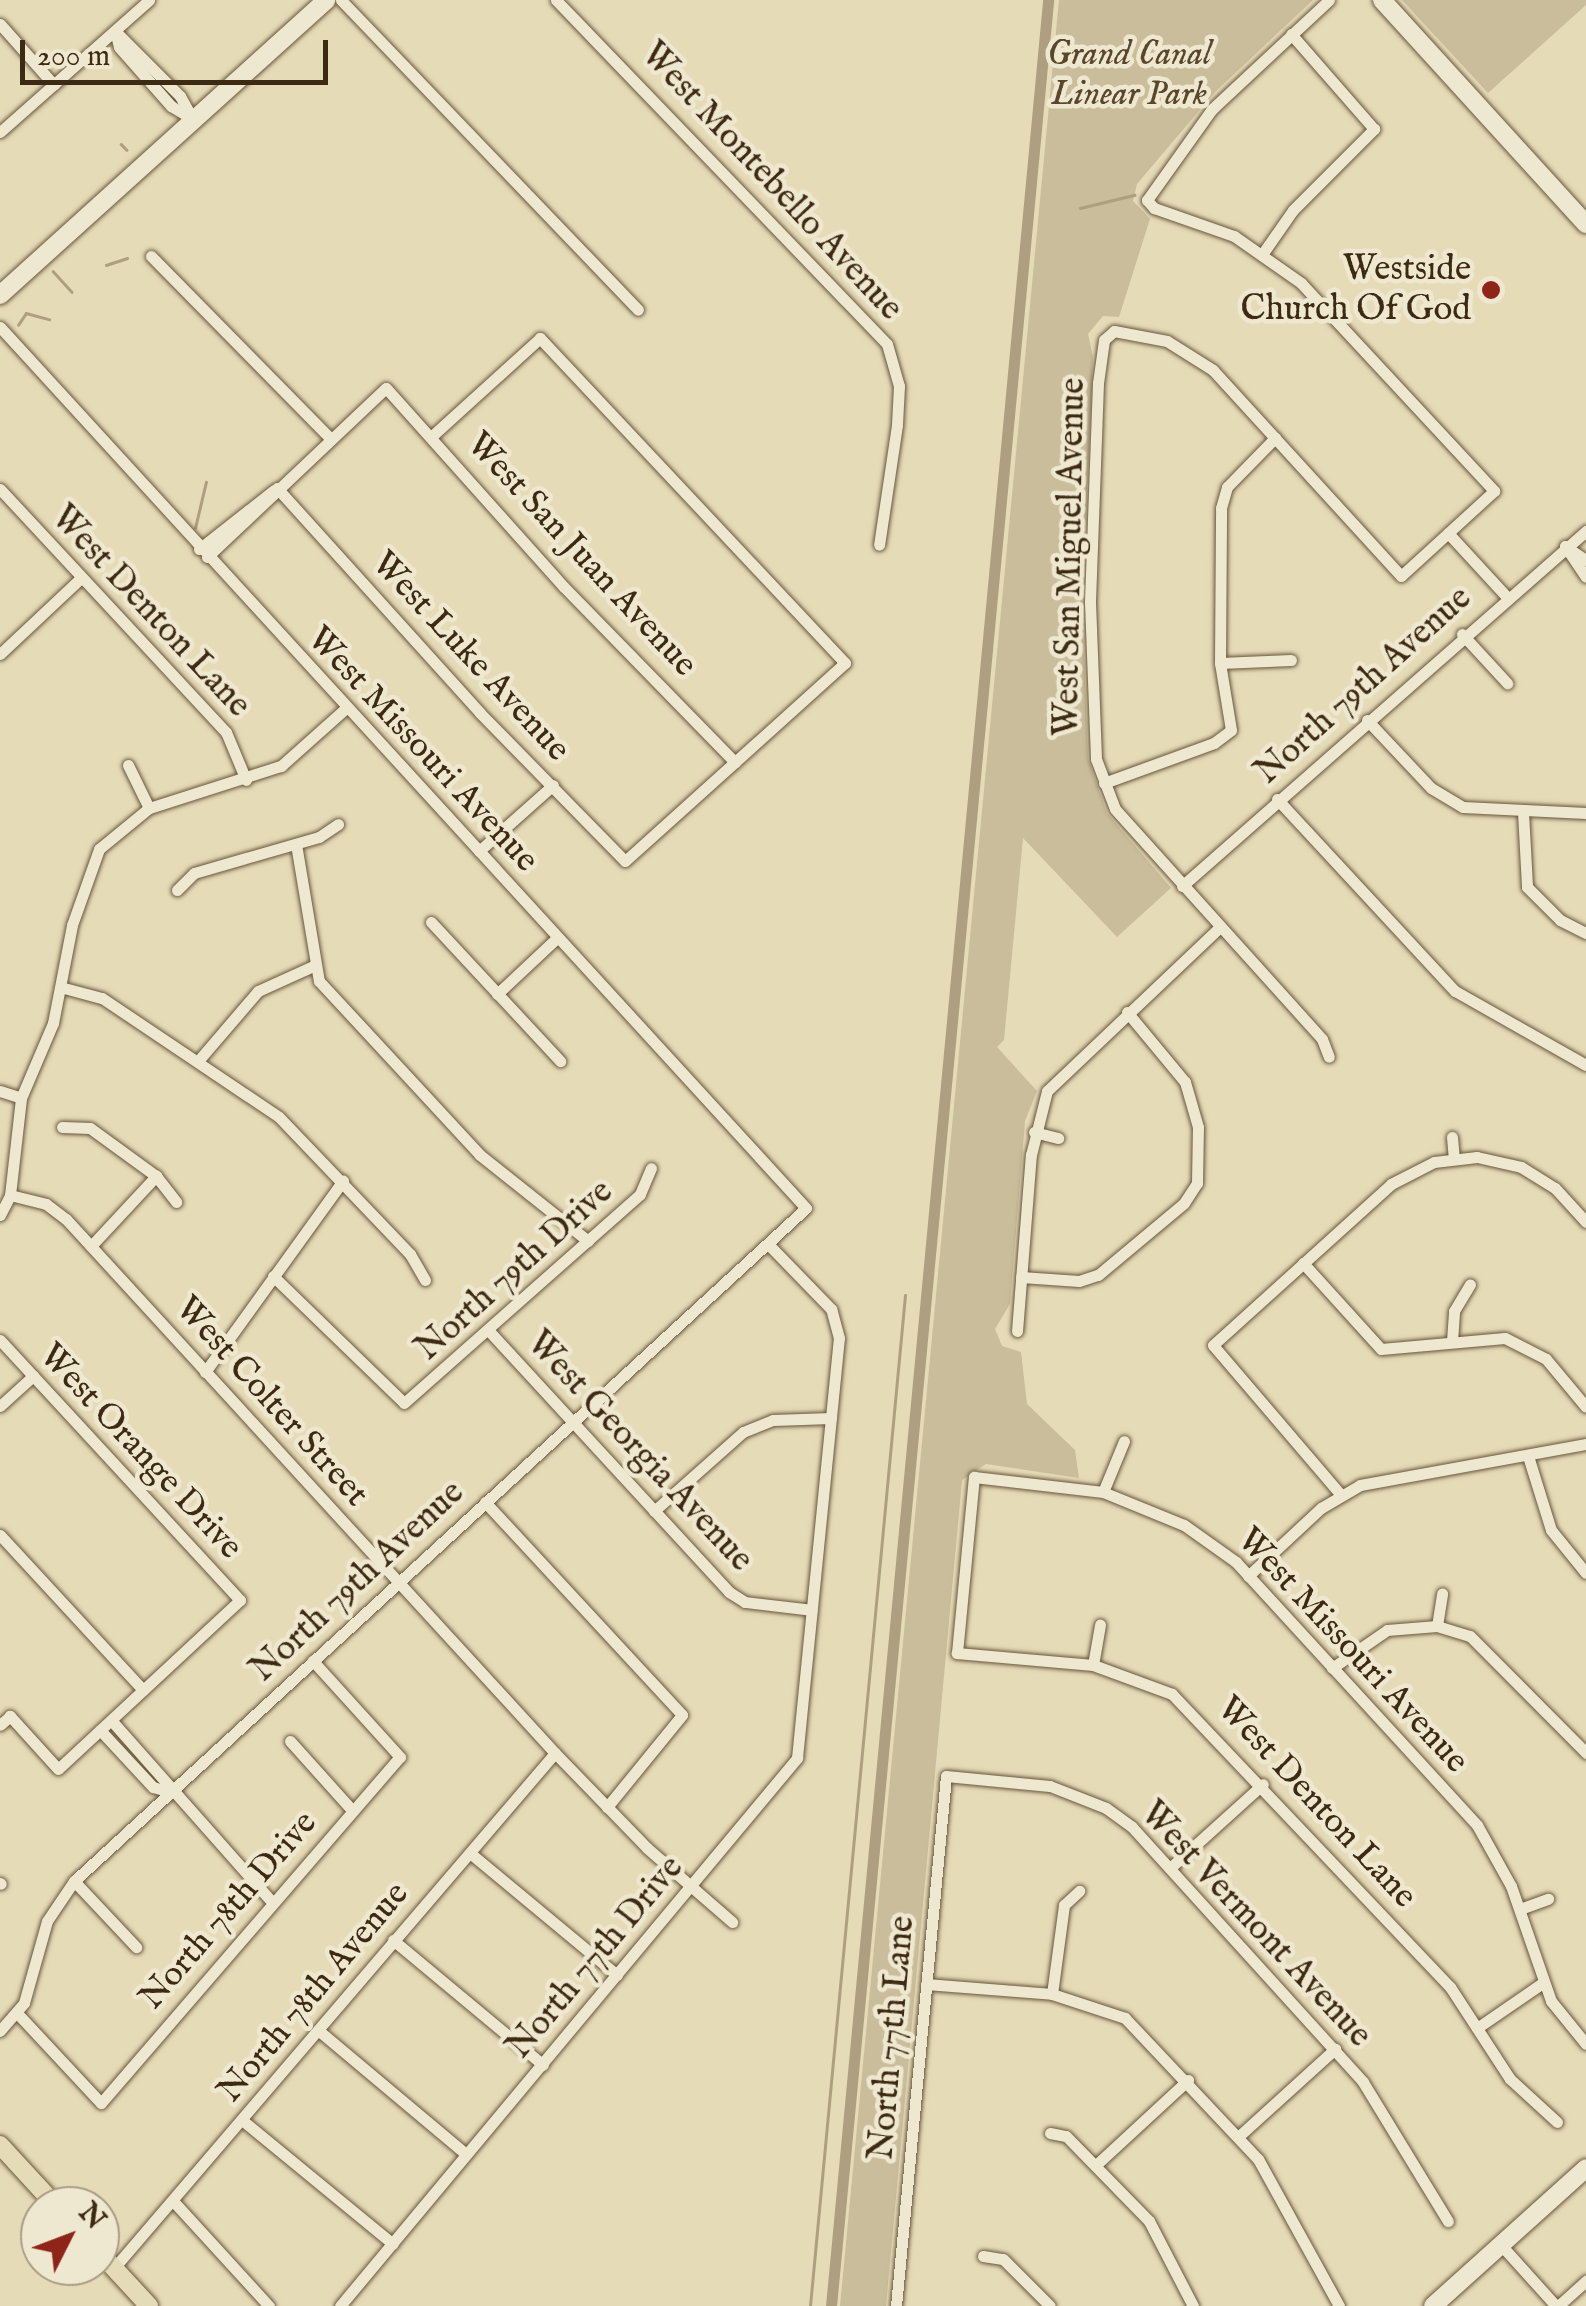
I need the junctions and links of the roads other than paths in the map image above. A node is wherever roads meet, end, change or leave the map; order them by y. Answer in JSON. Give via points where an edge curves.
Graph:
{"nodes":[{"id":1,"x":149,"y":0,"type":"edge"},
{"id":2,"x":328,"y":0,"type":"edge"},
{"id":3,"x":341,"y":0,"type":"edge"},
{"id":4,"x":556,"y":0,"type":"edge"},
{"id":5,"x":1329,"y":0,"type":"edge"},
{"id":6,"x":1382,"y":0,"type":"edge"},
{"id":7,"x":0,"y":24,"type":"edge"},
{"id":8,"x":115,"y":31,"type":"junction"},
{"id":9,"x":1291,"y":34,"type":"junction"},
{"id":10,"x":54,"y":85,"type":"junction"},
{"id":11,"x":194,"y":120,"type":"junction"},
{"id":12,"x":0,"y":132,"type":"edge"},
{"id":13,"x":1586,"y":224,"type":"edge"},
{"id":14,"x":1262,"y":253,"type":"junction"},
{"id":15,"x":151,"y":256,"type":"dead end"},
{"id":16,"x":0,"y":295,"type":"edge"},
{"id":17,"x":638,"y":310,"type":"dead end"},
{"id":18,"x":0,"y":327,"type":"edge"},
{"id":19,"x":432,"y":436,"type":"junction"},
{"id":20,"x":1275,"y":438,"type":"junction"},
{"id":21,"x":330,"y":439,"type":"junction"},
{"id":22,"x":277,"y":488,"type":"junction"},
{"id":23,"x":0,"y":489,"type":"edge"},
{"id":24,"x":1586,"y":530,"type":"edge"},
{"id":25,"x":1448,"y":533,"type":"junction"},
{"id":26,"x":878,"y":545,"type":"dead end"},
{"id":27,"x":1564,"y":546,"type":"junction"},
{"id":28,"x":203,"y":553,"type":"junction"},
{"id":29,"x":1586,"y":560,"type":"edge"},
{"id":30,"x":82,"y":577,"type":"junction"},
{"id":31,"x":1586,"y":577,"type":"edge"},
{"id":32,"x":1506,"y":596,"type":"junction"},
{"id":33,"x":1462,"y":634,"type":"junction"},
{"id":34,"x":0,"y":654,"type":"edge"},
{"id":35,"x":1291,"y":660,"type":"dead end"},
{"id":36,"x":1220,"y":662,"type":"junction"},
{"id":37,"x":1508,"y":684,"type":"dead end"},
{"id":38,"x":346,"y":708,"type":"junction"},
{"id":39,"x":1367,"y":720,"type":"junction"},
{"id":40,"x":735,"y":762,"type":"junction"},
{"id":41,"x":128,"y":764,"type":"dead end"},
{"id":42,"x":246,"y":780,"type":"junction"},
{"id":43,"x":1104,"y":783,"type":"junction"},
{"id":44,"x":552,"y":785,"type":"junction"},
{"id":45,"x":1278,"y":799,"type":"junction"},
{"id":46,"x":148,"y":808,"type":"junction"},
{"id":47,"x":1523,"y":812,"type":"junction"},
{"id":48,"x":1586,"y":813,"type":"edge"},
{"id":49,"x":338,"y":824,"type":"dead end"},
{"id":50,"x":296,"y":844,"type":"junction"},
{"id":51,"x":479,"y":851,"type":"junction"},
{"id":52,"x":1182,"y":886,"type":"junction"},
{"id":53,"x":176,"y":890,"type":"dead end"},
{"id":54,"x":431,"y":922,"type":"dead end"},
{"id":55,"x":1220,"y":928,"type":"junction"},
{"id":56,"x":1586,"y":933,"type":"edge"},
{"id":57,"x":558,"y":937,"type":"junction"},
{"id":58,"x":313,"y":966,"type":"junction"},
{"id":59,"x":64,"y":988,"type":"junction"},
{"id":60,"x":498,"y":994,"type":"junction"},
{"id":61,"x":1126,"y":1012,"type":"junction"},
{"id":62,"x":1330,"y":1057,"type":"dead end"},
{"id":63,"x":198,"y":1061,"type":"junction"},
{"id":64,"x":560,"y":1061,"type":"dead end"},
{"id":65,"x":1586,"y":1065,"type":"edge"},
{"id":66,"x":0,"y":1091,"type":"edge"},
{"id":67,"x":21,"y":1098,"type":"junction"},
{"id":68,"x":62,"y":1127,"type":"dead end"},
{"id":69,"x":1034,"y":1132,"type":"junction"},
{"id":70,"x":1452,"y":1137,"type":"dead end"},
{"id":71,"x":1058,"y":1138,"type":"dead end"},
{"id":72,"x":1454,"y":1159,"type":"junction"},
{"id":73,"x":651,"y":1168,"type":"dead end"},
{"id":74,"x":156,"y":1176,"type":"junction"},
{"id":75,"x":343,"y":1181,"type":"junction"},
{"id":76,"x":10,"y":1195,"type":"junction"},
{"id":77,"x":176,"y":1202,"type":"dead end"},
{"id":78,"x":806,"y":1208,"type":"joint"},
{"id":79,"x":0,"y":1214,"type":"edge"},
{"id":80,"x":1586,"y":1222,"type":"edge"},
{"id":81,"x":588,"y":1241,"type":"junction"},
{"id":82,"x":769,"y":1245,"type":"junction"},
{"id":83,"x":91,"y":1246,"type":"junction"},
{"id":84,"x":1303,"y":1263,"type":"junction"},
{"id":85,"x":273,"y":1276,"type":"junction"},
{"id":86,"x":1021,"y":1277,"type":"junction"},
{"id":87,"x":425,"y":1280,"type":"dead end"},
{"id":88,"x":1470,"y":1284,"type":"dead end"},
{"id":89,"x":1017,"y":1331,"type":"dead end"},
{"id":90,"x":490,"y":1332,"type":"junction"},
{"id":91,"x":0,"y":1340,"type":"edge"},
{"id":92,"x":1452,"y":1341,"type":"junction"},
{"id":93,"x":205,"y":1372,"type":"junction"},
{"id":94,"x":33,"y":1376,"type":"junction"},
{"id":95,"x":0,"y":1406,"type":"edge"},
{"id":96,"x":1586,"y":1407,"type":"edge"},
{"id":97,"x":831,"y":1418,"type":"junction"},
{"id":98,"x":574,"y":1423,"type":"junction"},
{"id":99,"x":1124,"y":1441,"type":"dead end"},
{"id":100,"x":1586,"y":1444,"type":"edge"},
{"id":101,"x":1528,"y":1456,"type":"junction"},
{"id":102,"x":1103,"y":1492,"type":"junction"},
{"id":103,"x":1341,"y":1494,"type":"junction"},
{"id":104,"x":485,"y":1502,"type":"junction"},
{"id":105,"x":654,"y":1512,"type":"junction"},
{"id":106,"x":0,"y":1535,"type":"edge"},
{"id":107,"x":1586,"y":1574,"type":"edge"},
{"id":108,"x":1248,"y":1576,"type":"junction"},
{"id":109,"x":398,"y":1582,"type":"junction"},
{"id":110,"x":1442,"y":1593,"type":"dead end"},
{"id":111,"x":812,"y":1610,"type":"junction"},
{"id":112,"x":1100,"y":1624,"type":"dead end"},
{"id":113,"x":1436,"y":1626,"type":"junction"},
{"id":114,"x":958,"y":1653,"type":"joint"},
{"id":115,"x":313,"y":1661,"type":"junction"},
{"id":116,"x":1093,"y":1665,"type":"junction"},
{"id":117,"x":1332,"y":1668,"type":"junction"},
{"id":118,"x":142,"y":1690,"type":"junction"},
{"id":119,"x":5,"y":1720,"type":"edge"},
{"id":120,"x":111,"y":1720,"type":"junction"},
{"id":121,"x":100,"y":1730,"type":"junction"},
{"id":122,"x":290,"y":1742,"type":"dead end"},
{"id":123,"x":555,"y":1753,"type":"junction"},
{"id":124,"x":1586,"y":1753,"type":"edge"},
{"id":125,"x":946,"y":1776,"type":"joint"},
{"id":126,"x":1263,"y":1784,"type":"junction"},
{"id":127,"x":170,"y":1792,"type":"junction"},
{"id":128,"x":607,"y":1807,"type":"junction"},
{"id":129,"x":352,"y":1810,"type":"junction"},
{"id":130,"x":470,"y":1853,"type":"junction"},
{"id":131,"x":1170,"y":1868,"type":"junction"},
{"id":132,"x":74,"y":1881,"type":"junction"},
{"id":133,"x":690,"y":1888,"type":"junction"},
{"id":134,"x":1079,"y":1891,"type":"dead end"},
{"id":135,"x":1548,"y":1899,"type":"dead end"},
{"id":136,"x":272,"y":1902,"type":"junction"},
{"id":137,"x":1520,"y":1909,"type":"junction"},
{"id":138,"x":732,"y":1922,"type":"dead end"},
{"id":139,"x":393,"y":1940,"type":"junction"},
{"id":140,"x":136,"y":1947,"type":"dead end"},
{"id":141,"x":617,"y":1975,"type":"junction"},
{"id":142,"x":1544,"y":1982,"type":"junction"},
{"id":143,"x":926,"y":1984,"type":"junction"},
{"id":144,"x":1052,"y":1994,"type":"junction"},
{"id":145,"x":18,"y":2013,"type":"junction"},
{"id":146,"x":1477,"y":2028,"type":"junction"},
{"id":147,"x":318,"y":2030,"type":"junction"},
{"id":148,"x":0,"y":2031,"type":"edge"},
{"id":149,"x":1585,"y":2041,"type":"edge"},
{"id":150,"x":1336,"y":2049,"type":"junction"},
{"id":151,"x":542,"y":2065,"type":"junction"},
{"id":152,"x":1188,"y":2080,"type":"junction"},
{"id":153,"x":242,"y":2120,"type":"junction"},
{"id":154,"x":1557,"y":2122,"type":"dead end"},
{"id":155,"x":1050,"y":2134,"type":"dead end"},
{"id":156,"x":1239,"y":2136,"type":"junction"},
{"id":157,"x":0,"y":2145,"type":"edge"},
{"id":158,"x":466,"y":2154,"type":"junction"},
{"id":159,"x":1097,"y":2164,"type":"junction"},
{"id":160,"x":1586,"y":2168,"type":"edge"},
{"id":161,"x":38,"y":2186,"type":"edge"},
{"id":162,"x":174,"y":2202,"type":"junction"},
{"id":163,"x":1448,"y":2221,"type":"dead end"},
{"id":164,"x":393,"y":2244,"type":"junction"},
{"id":165,"x":1501,"y":2245,"type":"junction"},
{"id":166,"x":983,"y":2256,"type":"dead end"},
{"id":167,"x":120,"y":2261,"type":"edge"},
{"id":168,"x":120,"y":2275,"type":"edge"},
{"id":169,"x":1586,"y":2281,"type":"edge"},
{"id":170,"x":149,"y":2306,"type":"edge"},
{"id":171,"x":269,"y":2306,"type":"edge"},
{"id":172,"x":340,"y":2306,"type":"edge"},
{"id":173,"x":896,"y":2306,"type":"edge"},
{"id":174,"x":1050,"y":2306,"type":"edge"},
{"id":175,"x":1194,"y":2306,"type":"edge"},
{"id":176,"x":1340,"y":2306,"type":"edge"},
{"id":177,"x":1433,"y":2306,"type":"edge"},
{"id":178,"x":1557,"y":2306,"type":"edge"}],
"edges":[{"from":1,"to":8,"type":"street"},
{"from":2,"to":11,"type":"main road"},
{"from":3,"to":17,"type":"street"},
{"from":4,"to":26,"type":"street","name":"West Montebello Avenue","via":[[866,314],[887,344],[898,386],[897,425]]},
{"from":5,"to":9,"type":"street"},
{"from":6,"to":13,"type":"main road"},
{"from":7,"to":10,"type":"street"},
{"from":8,"to":10,"type":"street"},
{"from":8,"to":11,"type":"street","via":[[119,48],[171,106]]},
{"from":9,"to":14,"type":"street","via":[[1374,130],[1293,210]]},
{"from":9,"to":14,"type":"street","via":[[1212,109],[1147,200]]},
{"from":10,"to":12,"type":"street"},
{"from":11,"to":16,"type":"main road"},
{"from":14,"to":25,"type":"street","via":[[1318,298],[1494,492]]},
{"from":15,"to":21,"type":"street"},
{"from":18,"to":28,"type":"street","name":"West Missouri Avenue"},
{"from":19,"to":21,"type":"street","name":"West San Juan Avenue","via":[[386,388]]},
{"from":19,"to":40,"type":"street","name":"West San Juan Avenue","via":[[564,587]]},
{"from":19,"to":40,"type":"street","via":[[540,338],[845,663]]},
{"from":20,"to":25,"type":"street","via":[[1401,576]]},
{"from":20,"to":36,"type":"street","via":[[1227,487],[1221,508]]},
{"from":20,"to":43,"type":"street","name":"West San Miguel Avenue","via":[[1184,348],[1152,337],[1106,334],[1090,602],[1092,703]]},
{"from":21,"to":22,"type":"street"},
{"from":22,"to":28,"type":"street"},
{"from":22,"to":44,"type":"street","name":"West Luke Avenue"},
{"from":23,"to":30,"type":"street","name":"West Denton Lane"},
{"from":24,"to":27,"type":"street","name":"North 79th Avenue"},
{"from":25,"to":32,"type":"street"},
{"from":27,"to":29,"type":"street"},
{"from":27,"to":31,"type":"street"},
{"from":27,"to":32,"type":"street","name":"North 79th Avenue"},
{"from":28,"to":38,"type":"street","name":"West Missouri Avenue"},
{"from":30,"to":34,"type":"street"},
{"from":30,"to":42,"type":"street","name":"West Denton Lane","via":[[226,732]]},
{"from":32,"to":33,"type":"street","name":"North 79th Avenue"},
{"from":33,"to":37,"type":"street"},
{"from":33,"to":39,"type":"street","name":"North 79th Avenue"},
{"from":35,"to":36,"type":"street"},
{"from":36,"to":43,"type":"street","via":[[1231,730],[1214,743]]},
{"from":38,"to":42,"type":"street","via":[[292,758]]},
{"from":38,"to":51,"type":"street","name":"West Missouri Avenue"},
{"from":39,"to":45,"type":"street","name":"North 79th Avenue"},
{"from":39,"to":47,"type":"street","via":[[1446,798],[1463,808]]},
{"from":40,"to":44,"type":"street","name":"West Luke Avenue","via":[[625,862]]},
{"from":41,"to":46,"type":"street"},
{"from":42,"to":46,"type":"street"},
{"from":43,"to":52,"type":"street","name":"West San Miguel Avenue","via":[[1114,809]]},
{"from":44,"to":51,"type":"street"},
{"from":45,"to":52,"type":"street","name":"North 79th Avenue"},
{"from":45,"to":65,"type":"street","via":[[1455,991]]},
{"from":46,"to":59,"type":"street","via":[[110,834],[90,865],[72,925]]},
{"from":47,"to":48,"type":"street"},
{"from":47,"to":56,"type":"street","via":[[1527,887],[1551,913]]},
{"from":49,"to":50,"type":"street"},
{"from":50,"to":53,"type":"street","via":[[194,873]]},
{"from":50,"to":58,"type":"street"},
{"from":51,"to":57,"type":"street","name":"West Missouri Avenue"},
{"from":52,"to":55,"type":"street","name":"West San Miguel Avenue"},
{"from":54,"to":60,"type":"street"},
{"from":55,"to":61,"type":"street"},
{"from":55,"to":62,"type":"street","name":"West San Miguel Avenue","via":[[1322,1039]]},
{"from":57,"to":60,"type":"street"},
{"from":57,"to":78,"type":"street","name":"West Missouri Avenue"},
{"from":58,"to":63,"type":"street","via":[[258,991]]},
{"from":58,"to":81,"type":"street","via":[[334,999],[480,1155]]},
{"from":59,"to":63,"type":"street","via":[[102,998]]},
{"from":59,"to":67,"type":"street"},
{"from":60,"to":64,"type":"street"},
{"from":61,"to":69,"type":"street","via":[[1057,1078]]},
{"from":61,"to":86,"type":"street","via":[[1185,1082],[1198,1127],[1197,1183],[1184,1203],[1098,1275],[1080,1281]]},
{"from":63,"to":75,"type":"street","via":[[279,1117]]},
{"from":66,"to":67,"type":"street"},
{"from":67,"to":76,"type":"street"},
{"from":68,"to":74,"type":"street","via":[[90,1128]]},
{"from":69,"to":71,"type":"street"},
{"from":69,"to":86,"type":"street"},
{"from":70,"to":72,"type":"street"},
{"from":72,"to":80,"type":"street","via":[[1520,1167],[1555,1188]]},
{"from":72,"to":84,"type":"street","via":[[1391,1184]]},
{"from":73,"to":81,"type":"street","name":"North 79th Drive","via":[[640,1194]]},
{"from":74,"to":77,"type":"street"},
{"from":74,"to":83,"type":"street"},
{"from":75,"to":85,"type":"street"},
{"from":75,"to":87,"type":"street"},
{"from":76,"to":79,"type":"street"},
{"from":76,"to":83,"type":"street","name":"West Colter Street","via":[[54,1209]]},
{"from":78,"to":82,"type":"street","name":"North 79th Avenue"},
{"from":81,"to":90,"type":"street","name":"North 79th Drive"},
{"from":82,"to":97,"type":"street","via":[[836,1318]]},
{"from":82,"to":98,"type":"street","name":"North 79th Avenue"},
{"from":83,"to":93,"type":"street","name":"West Colter Street"},
{"from":84,"to":92,"type":"street","via":[[1381,1348]]},
{"from":84,"to":103,"type":"street","via":[[1213,1345]]},
{"from":85,"to":90,"type":"street","name":"North 79th Drive","via":[[404,1403]]},
{"from":85,"to":93,"type":"street","via":[[231,1345]]},
{"from":86,"to":89,"type":"street"},
{"from":88,"to":92,"type":"street","via":[[1454,1312]]},
{"from":90,"to":98,"type":"street","name":"West Georgia Avenue"},
{"from":91,"to":94,"type":"street","name":"West Orange Drive"},
{"from":92,"to":96,"type":"street","via":[[1505,1338],[1529,1346]]},
{"from":93,"to":109,"type":"street","name":"West Colter Street"},
{"from":94,"to":95,"type":"street"},
{"from":94,"to":118,"type":"street","name":"West Orange Drive","via":[[240,1600]]},
{"from":97,"to":105,"type":"street","via":[[773,1420],[743,1432]]},
{"from":97,"to":111,"type":"street"},
{"from":98,"to":104,"type":"street","name":"North 79th Avenue"},
{"from":98,"to":105,"type":"street","name":"West Georgia Avenue"},
{"from":99,"to":102,"type":"street"},
{"from":100,"to":101,"type":"street"},
{"from":101,"to":103,"type":"street","via":[[1380,1478]]},
{"from":101,"to":107,"type":"street","via":[[1551,1530]]},
{"from":102,"to":108,"type":"street","name":"West Missouri Avenue","via":[[1201,1534]]},
{"from":102,"to":114,"type":"street","name":"West Missouri Avenue","via":[[974,1477]]},
{"from":103,"to":108,"type":"street"},
{"from":104,"to":109,"type":"street","name":"North 79th Avenue"},
{"from":104,"to":128,"type":"street","via":[[682,1715]]},
{"from":105,"to":111,"type":"street","name":"West Georgia Avenue","via":[[737,1598]]},
{"from":106,"to":118,"type":"street"},
{"from":108,"to":117,"type":"street","name":"West Missouri Avenue"},
{"from":109,"to":115,"type":"street","name":"North 79th Avenue"},
{"from":109,"to":123,"type":"street","name":"West Colter Street"},
{"from":110,"to":113,"type":"street"},
{"from":111,"to":133,"type":"street","name":"North 77th Drive","via":[[797,1758]]},
{"from":112,"to":116,"type":"street"},
{"from":113,"to":117,"type":"street","via":[[1387,1630]]},
{"from":113,"to":124,"type":"street","via":[[1470,1636],[1510,1668]]},
{"from":114,"to":116,"type":"street","name":"West Denton Lane"},
{"from":115,"to":127,"type":"street","name":"North 79th Avenue"},
{"from":115,"to":129,"type":"street","name":"North 78th Drive","via":[[400,1757]]},
{"from":116,"to":126,"type":"street","name":"West Denton Lane","via":[[1172,1694]]},
{"from":117,"to":137,"type":"street","name":"West Missouri Avenue","via":[[1477,1825]]},
{"from":118,"to":120,"type":"street"},
{"from":119,"to":121,"type":"street","via":[[58,1769]]},
{"from":120,"to":121,"type":"street"},
{"from":120,"to":127,"type":"street"},
{"from":121,"to":127,"type":"street","via":[[153,1787]]},
{"from":122,"to":129,"type":"street"},
{"from":123,"to":128,"type":"street","name":"West Colter Street"},
{"from":123,"to":130,"type":"street","name":"North 78th Avenue"},
{"from":125,"to":131,"type":"street","name":"West Vermont Avenue","via":[[1078,1795],[1132,1827]]},
{"from":125,"to":143,"type":"street","name":"North 77th Lane"},
{"from":126,"to":131,"type":"street"},
{"from":126,"to":146,"type":"street","name":"West Denton Lane","via":[[1450,1987]]},
{"from":127,"to":132,"type":"street","name":"North 79th Avenue"},
{"from":127,"to":136,"type":"street"},
{"from":128,"to":133,"type":"street","name":"West Colter Street"},
{"from":129,"to":136,"type":"street","name":"North 78th Drive"},
{"from":130,"to":139,"type":"street","name":"North 78th Avenue"},
{"from":130,"to":141,"type":"street"},
{"from":131,"to":150,"type":"street","name":"West Vermont Avenue"},
{"from":132,"to":140,"type":"street"},
{"from":132,"to":145,"type":"street","name":"North 79th Avenue","via":[[47,1921]]},
{"from":133,"to":138,"type":"street","name":"West Colter Street"},
{"from":133,"to":141,"type":"street","name":"North 77th Drive"},
{"from":134,"to":144,"type":"street","via":[[1064,1906]]},
{"from":135,"to":137,"type":"street"},
{"from":136,"to":145,"type":"street","name":"North 78th Drive","via":[[101,2103]]},
{"from":137,"to":142,"type":"street","name":"West Missouri Avenue"},
{"from":139,"to":147,"type":"street","name":"North 78th Avenue"},
{"from":139,"to":151,"type":"street"},
{"from":141,"to":151,"type":"street","name":"North 77th Drive"},
{"from":142,"to":146,"type":"street"},
{"from":142,"to":149,"type":"street","name":"West Missouri Avenue"},
{"from":143,"to":144,"type":"street"},
{"from":143,"to":173,"type":"street","name":"North 77th Lane"},
{"from":144,"to":152,"type":"street","via":[[1125,2018]]},
{"from":145,"to":148,"type":"street","name":"North 79th Avenue"},
{"from":146,"to":154,"type":"street","name":"West Denton Lane","via":[[1525,2097]]},
{"from":147,"to":153,"type":"street","name":"North 78th Avenue"},
{"from":147,"to":158,"type":"street"},
{"from":150,"to":156,"type":"street"},
{"from":150,"to":163,"type":"street","name":"West Vermont Avenue"},
{"from":151,"to":158,"type":"street","name":"North 77th Drive"},
{"from":152,"to":156,"type":"street"},
{"from":152,"to":159,"type":"street"},
{"from":153,"to":162,"type":"street","name":"North 78th Avenue"},
{"from":153,"to":164,"type":"street"},
{"from":155,"to":159,"type":"street","via":[[1066,2136]]},
{"from":156,"to":176,"type":"street","via":[[1276,2185],[1306,2254]]},
{"from":157,"to":161,"type":"main road"},
{"from":158,"to":164,"type":"street","name":"North 77th Drive"},
{"from":159,"to":175,"type":"street","via":[[1149,2221]]},
{"from":160,"to":165,"type":"main road"},
{"from":162,"to":167,"type":"street","name":"North 78th Avenue"},
{"from":162,"to":171,"type":"street"},
{"from":164,"to":172,"type":"street","name":"North 77th Drive"},
{"from":165,"to":177,"type":"main road"},
{"from":165,"to":178,"type":"street"},
{"from":166,"to":174,"type":"street","via":[[1003,2259]]},
{"from":168,"to":170,"type":"main road"},
{"from":169,"to":178,"type":"street"}]}
